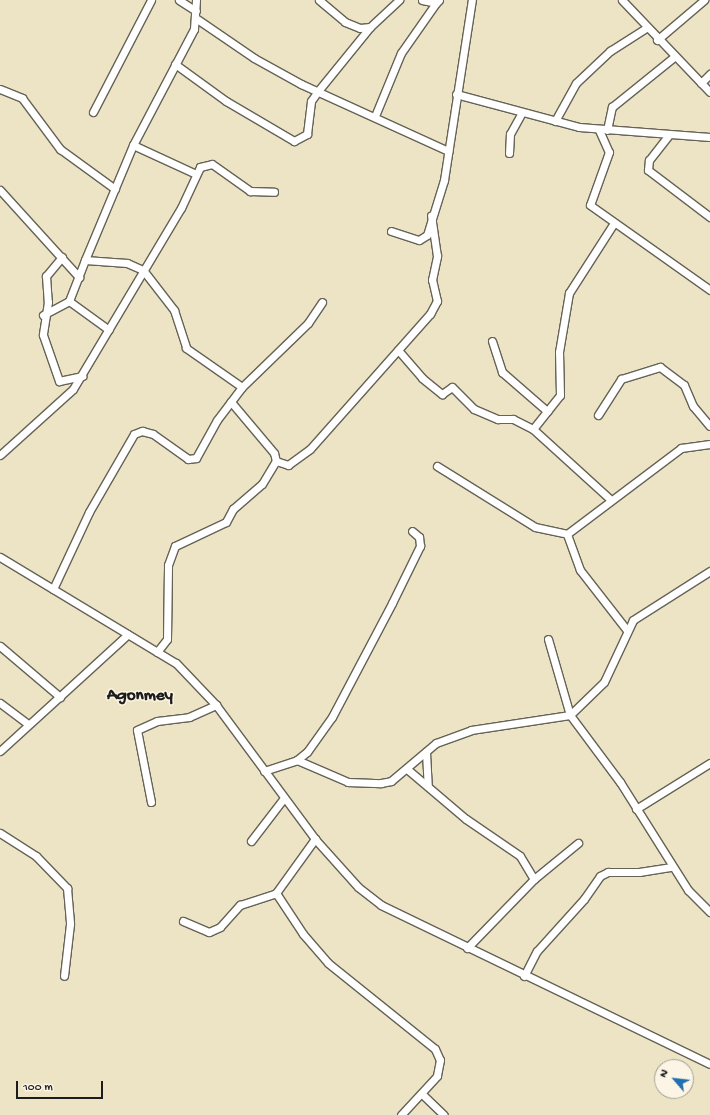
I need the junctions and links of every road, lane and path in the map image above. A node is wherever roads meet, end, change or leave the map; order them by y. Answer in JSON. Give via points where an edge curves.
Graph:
{"nodes":[{"id":1,"x":151,"y":0,"type":"edge"},
{"id":2,"x":179,"y":0,"type":"edge"},
{"id":3,"x":196,"y":0,"type":"edge"},
{"id":4,"x":319,"y":0,"type":"edge"},
{"id":5,"x":399,"y":0,"type":"edge"},
{"id":6,"x":422,"y":0,"type":"edge"},
{"id":7,"x":472,"y":0,"type":"edge"},
{"id":8,"x":622,"y":0,"type":"edge"},
{"id":9,"x":704,"y":0,"type":"edge"},
{"id":10,"x":438,"y":2,"type":"edge"},
{"id":11,"x":196,"y":11,"type":"junction"},
{"id":12,"x":197,"y":19,"type":"junction"},
{"id":13,"x":370,"y":27,"type":"junction"},
{"id":14,"x":646,"y":28,"type":"junction"},
{"id":15,"x":657,"y":40,"type":"junction"},
{"id":16,"x":674,"y":57,"type":"junction"},
{"id":17,"x":175,"y":64,"type":"junction"},
{"id":18,"x":710,"y":74,"type":"edge"},
{"id":19,"x":701,"y":83,"type":"junction"},
{"id":20,"x":0,"y":89,"type":"edge"},
{"id":21,"x":318,"y":91,"type":"junction"},
{"id":22,"x":710,"y":92,"type":"edge"},
{"id":23,"x":456,"y":94,"type":"junction"},
{"id":24,"x":93,"y":112,"type":"dead end"},
{"id":25,"x":521,"y":114,"type":"junction"},
{"id":26,"x":375,"y":116,"type":"junction"},
{"id":27,"x":555,"y":121,"type":"junction"},
{"id":28,"x":603,"y":130,"type":"junction"},
{"id":29,"x":668,"y":136,"type":"junction"},
{"id":30,"x":710,"y":137,"type":"edge"},
{"id":31,"x":133,"y":145,"type":"junction"},
{"id":32,"x":448,"y":151,"type":"junction"},
{"id":33,"x":509,"y":153,"type":"dead end"},
{"id":34,"x":196,"y":174,"type":"junction"},
{"id":35,"x":115,"y":189,"type":"junction"},
{"id":36,"x":0,"y":190,"type":"edge"},
{"id":37,"x":274,"y":192,"type":"dead end"},
{"id":38,"x":431,"y":215,"type":"junction"},
{"id":39,"x":710,"y":218,"type":"edge"},
{"id":40,"x":614,"y":223,"type":"junction"},
{"id":41,"x":391,"y":231,"type":"dead end"},
{"id":42,"x":62,"y":257,"type":"junction"},
{"id":43,"x":85,"y":260,"type":"junction"},
{"id":44,"x":143,"y":270,"type":"junction"},
{"id":45,"x":80,"y":277,"type":"junction"},
{"id":46,"x":710,"y":290,"type":"edge"},
{"id":47,"x":69,"y":301,"type":"junction"},
{"id":48,"x":322,"y":302,"type":"dead end"},
{"id":49,"x":43,"y":315,"type":"junction"},
{"id":50,"x":109,"y":330,"type":"junction"},
{"id":51,"x":492,"y":341,"type":"dead end"},
{"id":52,"x":398,"y":350,"type":"junction"},
{"id":53,"x":82,"y":376,"type":"junction"},
{"id":54,"x":242,"y":387,"type":"junction"},
{"id":55,"x":231,"y":402,"type":"junction"},
{"id":56,"x":547,"y":411,"type":"junction"},
{"id":57,"x":598,"y":414,"type":"dead end"},
{"id":58,"x":710,"y":426,"type":"edge"},
{"id":59,"x":534,"y":429,"type":"junction"},
{"id":60,"x":710,"y":444,"type":"edge"},
{"id":61,"x":0,"y":455,"type":"edge"},
{"id":62,"x":276,"y":461,"type":"junction"},
{"id":63,"x":437,"y":466,"type":"dead end"},
{"id":64,"x":611,"y":500,"type":"junction"},
{"id":65,"x":412,"y":531,"type":"dead end"},
{"id":66,"x":568,"y":534,"type":"junction"},
{"id":67,"x":0,"y":557,"type":"edge"},
{"id":68,"x":710,"y":571,"type":"edge"},
{"id":69,"x":53,"y":589,"type":"junction"},
{"id":70,"x":626,"y":629,"type":"junction"},
{"id":71,"x":128,"y":634,"type":"junction"},
{"id":72,"x":548,"y":639,"type":"dead end"},
{"id":73,"x":0,"y":646,"type":"edge"},
{"id":74,"x":157,"y":652,"type":"junction"},
{"id":75,"x":60,"y":697,"type":"junction"},
{"id":76,"x":0,"y":703,"type":"edge"},
{"id":77,"x":216,"y":706,"type":"junction"},
{"id":78,"x":570,"y":715,"type":"junction"},
{"id":79,"x":28,"y":724,"type":"junction"},
{"id":80,"x":0,"y":751,"type":"edge"},
{"id":81,"x":426,"y":752,"type":"junction"},
{"id":82,"x":297,"y":760,"type":"junction"},
{"id":83,"x":710,"y":763,"type":"edge"},
{"id":84,"x":407,"y":768,"type":"junction"},
{"id":85,"x":264,"y":771,"type":"junction"},
{"id":86,"x":428,"y":786,"type":"junction"},
{"id":87,"x":284,"y":798,"type":"junction"},
{"id":88,"x":151,"y":802,"type":"dead end"},
{"id":89,"x":636,"y":809,"type":"junction"},
{"id":90,"x":0,"y":833,"type":"edge"},
{"id":91,"x":315,"y":839,"type":"junction"},
{"id":92,"x":251,"y":841,"type":"dead end"},
{"id":93,"x":578,"y":843,"type":"dead end"},
{"id":94,"x":672,"y":867,"type":"junction"},
{"id":95,"x":534,"y":879,"type":"junction"},
{"id":96,"x":276,"y":893,"type":"junction"},
{"id":97,"x":710,"y":912,"type":"edge"},
{"id":98,"x":183,"y":921,"type":"dead end"},
{"id":99,"x":467,"y":948,"type":"junction"},
{"id":100,"x":64,"y":976,"type":"dead end"},
{"id":101,"x":524,"y":976,"type":"junction"},
{"id":102,"x":710,"y":1064,"type":"edge"},
{"id":103,"x":422,"y":1094,"type":"junction"},
{"id":104,"x":401,"y":1115,"type":"edge"},
{"id":105,"x":444,"y":1115,"type":"edge"}],
"edges":[{"from":1,"to":24,"type":"street"},
{"from":2,"to":11,"type":"street"},
{"from":3,"to":11,"type":"street"},
{"from":4,"to":13,"type":"street","via":[[353,26]]},
{"from":5,"to":13,"type":"street"},
{"from":6,"to":10,"type":"street"},
{"from":7,"to":23,"type":"street"},
{"from":8,"to":14,"type":"street"},
{"from":9,"to":15,"type":"street"},
{"from":10,"to":26,"type":"street","via":[[401,53]]},
{"from":11,"to":12,"type":"street"},
{"from":12,"to":17,"type":"street"},
{"from":12,"to":21,"type":"street","via":[[254,58]]},
{"from":13,"to":21,"type":"street"},
{"from":14,"to":15,"type":"street"},
{"from":14,"to":27,"type":"street","via":[[610,51],[576,83]]},
{"from":15,"to":16,"type":"street"},
{"from":16,"to":19,"type":"street"},
{"from":16,"to":28,"type":"street","via":[[612,108]]},
{"from":17,"to":21,"type":"street","via":[[226,101],[294,141],[307,134],[311,101]]},
{"from":17,"to":31,"type":"street"},
{"from":18,"to":19,"type":"street"},
{"from":19,"to":22,"type":"street"},
{"from":20,"to":35,"type":"street","via":[[22,98],[60,149]]},
{"from":21,"to":26,"type":"street"},
{"from":23,"to":25,"type":"street"},
{"from":23,"to":32,"type":"street"},
{"from":25,"to":27,"type":"street"},
{"from":25,"to":33,"type":"street","via":[[510,134]]},
{"from":26,"to":32,"type":"street"},
{"from":27,"to":28,"type":"street"},
{"from":28,"to":29,"type":"street"},
{"from":28,"to":40,"type":"street","via":[[609,152],[590,205]]},
{"from":29,"to":30,"type":"street"},
{"from":29,"to":39,"type":"street","via":[[649,160],[648,170]]},
{"from":31,"to":34,"type":"street"},
{"from":31,"to":35,"type":"street"},
{"from":32,"to":38,"type":"street"},
{"from":34,"to":37,"type":"street","via":[[206,163],[212,164],[250,191]]},
{"from":34,"to":44,"type":"street"},
{"from":35,"to":43,"type":"street"},
{"from":36,"to":42,"type":"street"},
{"from":38,"to":41,"type":"street","via":[[423,239]]},
{"from":38,"to":52,"type":"street","via":[[437,256],[432,280],[437,301],[421,327]]},
{"from":40,"to":46,"type":"street","via":[[674,261]]},
{"from":40,"to":56,"type":"street","via":[[569,293],[558,359],[561,388]]},
{"from":42,"to":45,"type":"street"},
{"from":42,"to":49,"type":"street","via":[[46,276],[48,302]]},
{"from":43,"to":44,"type":"street","via":[[127,263]]},
{"from":43,"to":45,"type":"street"},
{"from":44,"to":50,"type":"street"},
{"from":44,"to":54,"type":"street","via":[[174,310],[186,348]]},
{"from":45,"to":47,"type":"street"},
{"from":47,"to":49,"type":"street"},
{"from":47,"to":50,"type":"street"},
{"from":48,"to":54,"type":"street","via":[[308,323]]},
{"from":49,"to":53,"type":"street","via":[[42,335],[57,378],[63,382]]},
{"from":50,"to":53,"type":"street"},
{"from":51,"to":56,"type":"street","via":[[502,372]]},
{"from":52,"to":59,"type":"street","via":[[442,394],[452,387],[474,409],[498,419],[513,419]]},
{"from":52,"to":62,"type":"street","via":[[310,449],[288,465]]},
{"from":53,"to":61,"type":"street","via":[[34,427]]},
{"from":54,"to":55,"type":"street"},
{"from":55,"to":62,"type":"street","via":[[274,453]]},
{"from":55,"to":69,"type":"street","via":[[192,460],[153,434],[142,431],[134,434],[89,512]]},
{"from":56,"to":59,"type":"street"},
{"from":57,"to":58,"type":"street","via":[[621,379],[660,367],[684,385],[693,406]]},
{"from":59,"to":64,"type":"street"},
{"from":60,"to":64,"type":"street","via":[[681,448]]},
{"from":62,"to":74,"type":"street","via":[[262,484],[233,509],[226,522],[175,546],[168,565],[167,639]]},
{"from":63,"to":66,"type":"street","via":[[535,526]]},
{"from":64,"to":66,"type":"street"},
{"from":65,"to":82,"type":"street","via":[[419,537],[420,546],[399,588],[332,717],[307,752]]},
{"from":66,"to":70,"type":"street","via":[[580,570]]},
{"from":67,"to":69,"type":"street"},
{"from":68,"to":70,"type":"street","via":[[646,610]]},
{"from":69,"to":71,"type":"street"},
{"from":70,"to":78,"type":"street","via":[[604,682]]},
{"from":71,"to":74,"type":"street"},
{"from":71,"to":75,"type":"street"},
{"from":72,"to":78,"type":"street"},
{"from":73,"to":75,"type":"street"},
{"from":74,"to":77,"type":"street","via":[[176,663]]},
{"from":75,"to":79,"type":"street"},
{"from":76,"to":79,"type":"street"},
{"from":77,"to":85,"type":"street"},
{"from":77,"to":88,"type":"street","via":[[189,717],[157,721],[137,730]]},
{"from":78,"to":81,"type":"street","via":[[471,730],[436,743]]},
{"from":78,"to":89,"type":"street"},
{"from":79,"to":80,"type":"street"},
{"from":81,"to":84,"type":"street"},
{"from":81,"to":86,"type":"street"},
{"from":82,"to":84,"type":"street","via":[[348,782],[367,785],[392,781]]},
{"from":82,"to":85,"type":"street"},
{"from":83,"to":89,"type":"street"},
{"from":84,"to":86,"type":"street"},
{"from":85,"to":87,"type":"street"},
{"from":86,"to":95,"type":"street","via":[[466,819],[520,856]]},
{"from":87,"to":91,"type":"street"},
{"from":87,"to":92,"type":"street"},
{"from":89,"to":94,"type":"street"},
{"from":90,"to":100,"type":"street","via":[[25,847],[67,888],[70,924]]},
{"from":91,"to":96,"type":"street"},
{"from":91,"to":99,"type":"street","via":[[358,887],[381,905]]},
{"from":93,"to":95,"type":"street"},
{"from":94,"to":97,"type":"street","via":[[688,890]]},
{"from":94,"to":101,"type":"street","via":[[639,872],[608,872],[600,876],[584,899],[537,951]]},
{"from":95,"to":99,"type":"street"},
{"from":96,"to":98,"type":"street","via":[[240,905],[220,928],[209,932]]},
{"from":96,"to":103,"type":"street","via":[[328,963],[435,1049],[440,1060],[437,1076]]},
{"from":99,"to":101,"type":"street"},
{"from":101,"to":102,"type":"street"},
{"from":103,"to":104,"type":"street"},
{"from":103,"to":105,"type":"street"}]}
